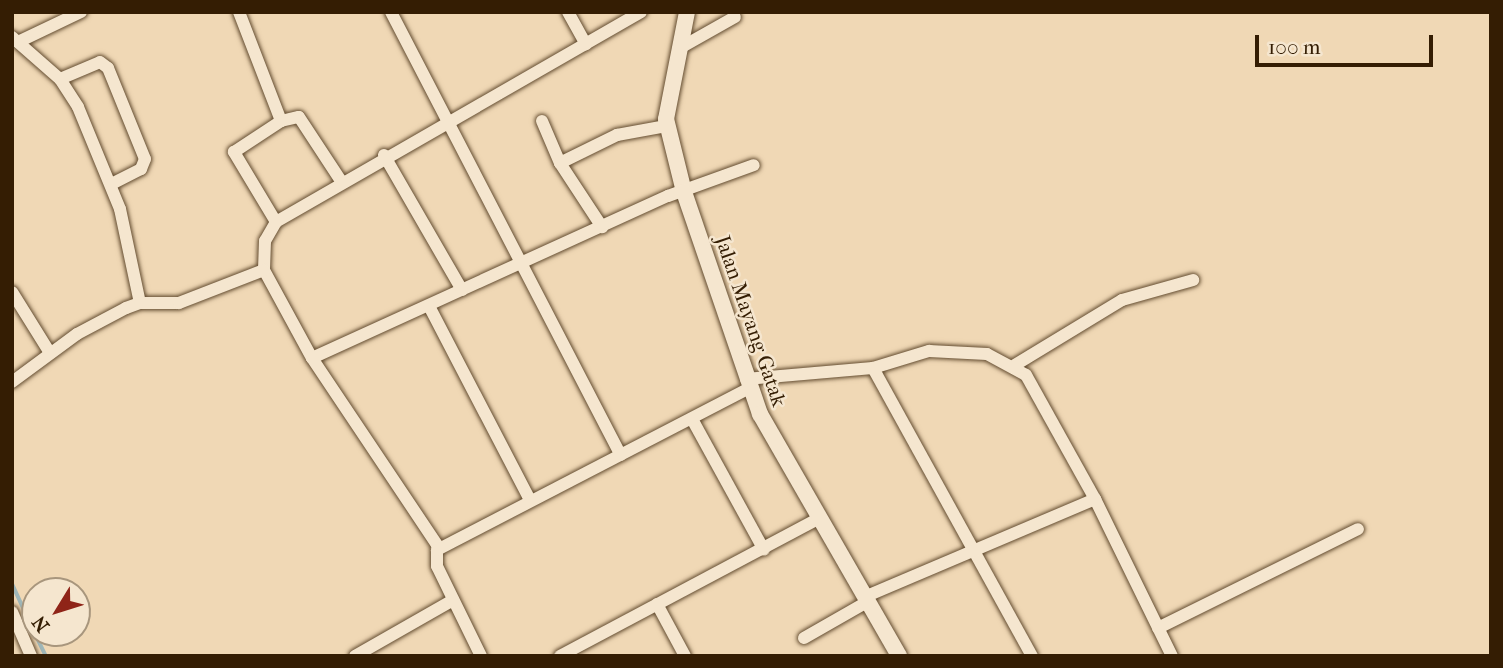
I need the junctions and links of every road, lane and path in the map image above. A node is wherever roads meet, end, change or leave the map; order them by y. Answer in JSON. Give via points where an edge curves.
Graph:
{"nodes":[{"id":1,"x":81,"y":12,"type":"edge"},
{"id":2,"x":239,"y":12,"type":"edge"},
{"id":3,"x":391,"y":12,"type":"edge"},
{"id":4,"x":568,"y":12,"type":"edge"},
{"id":5,"x":641,"y":12,"type":"edge"},
{"id":6,"x":687,"y":12,"type":"edge"},
{"id":7,"x":735,"y":17,"type":"dead end"},
{"id":8,"x":15,"y":40,"type":"edge"},
{"id":9,"x":586,"y":44,"type":"junction"},
{"id":10,"x":681,"y":48,"type":"junction"},
{"id":11,"x":60,"y":79,"type":"junction"},
{"id":12,"x":447,"y":120,"type":"junction"},
{"id":13,"x":281,"y":121,"type":"junction"},
{"id":14,"x":542,"y":121,"type":"dead end"},
{"id":15,"x":666,"y":126,"type":"junction"},
{"id":16,"x":384,"y":155,"type":"junction"},
{"id":17,"x":560,"y":163,"type":"junction"},
{"id":18,"x":754,"y":165,"type":"dead end"},
{"id":19,"x":341,"y":181,"type":"junction"},
{"id":20,"x":111,"y":184,"type":"junction"},
{"id":21,"x":684,"y":192,"type":"junction"},
{"id":22,"x":276,"y":222,"type":"junction"},
{"id":23,"x":602,"y":227,"type":"junction"},
{"id":24,"x":523,"y":264,"type":"junction"},
{"id":25,"x":264,"y":270,"type":"junction"},
{"id":26,"x":1193,"y":280,"type":"dead end"},
{"id":27,"x":463,"y":290,"type":"junction"},
{"id":28,"x":12,"y":292,"type":"edge"},
{"id":29,"x":140,"y":303,"type":"junction"},
{"id":30,"x":429,"y":306,"type":"junction"},
{"id":31,"x":50,"y":353,"type":"junction"},
{"id":32,"x":312,"y":358,"type":"junction"},
{"id":33,"x":1015,"y":365,"type":"junction"},
{"id":34,"x":873,"y":368,"type":"junction"},
{"id":35,"x":12,"y":382,"type":"edge"},
{"id":36,"x":748,"y":384,"type":"junction"},
{"id":37,"x":692,"y":419,"type":"junction"},
{"id":38,"x":621,"y":456,"type":"junction"},
{"id":39,"x":1095,"y":499,"type":"junction"},
{"id":40,"x":530,"y":500,"type":"junction"},
{"id":41,"x":818,"y":519,"type":"junction"},
{"id":42,"x":1358,"y":529,"type":"dead end"},
{"id":43,"x":439,"y":548,"type":"junction"},
{"id":44,"x":764,"y":550,"type":"junction"},
{"id":45,"x":972,"y":551,"type":"junction"},
{"id":46,"x":453,"y":600,"type":"junction"},
{"id":47,"x":865,"y":600,"type":"junction"},
{"id":48,"x":657,"y":604,"type":"junction"},
{"id":49,"x":12,"y":612,"type":"edge"},
{"id":50,"x":1158,"y":628,"type":"junction"},
{"id":51,"x":804,"y":638,"type":"dead end"},
{"id":52,"x":32,"y":656,"type":"edge"},
{"id":53,"x":355,"y":656,"type":"edge"},
{"id":54,"x":481,"y":656,"type":"edge"},
{"id":55,"x":560,"y":656,"type":"edge"},
{"id":56,"x":685,"y":656,"type":"edge"},
{"id":57,"x":899,"y":656,"type":"edge"},
{"id":58,"x":1032,"y":656,"type":"edge"},
{"id":59,"x":1172,"y":656,"type":"edge"}],
"edges":[{"from":1,"to":8,"type":"street"},
{"from":2,"to":13,"type":"street"},
{"from":3,"to":12,"type":"street"},
{"from":4,"to":9,"type":"street"},
{"from":5,"to":9,"type":"street"},
{"from":6,"to":10,"type":"street","name":"Jalan Mayang Gatak"},
{"from":7,"to":10,"type":"street"},
{"from":8,"to":11,"type":"street"},
{"from":9,"to":12,"type":"street"},
{"from":10,"to":15,"type":"street","name":"Jalan Mayang Gatak"},
{"from":11,"to":20,"type":"street"},
{"from":11,"to":20,"type":"street","via":[[100,62],[108,68],[145,159],[141,169]]},
{"from":12,"to":16,"type":"street"},
{"from":12,"to":24,"type":"street"},
{"from":13,"to":19,"type":"street","via":[[299,117]]},
{"from":13,"to":22,"type":"street","via":[[234,151]]},
{"from":14,"to":17,"type":"street"},
{"from":15,"to":17,"type":"street","via":[[617,135]]},
{"from":15,"to":21,"type":"street","name":"Jalan Mayang Gatak"},
{"from":16,"to":19,"type":"street"},
{"from":16,"to":27,"type":"street"},
{"from":17,"to":23,"type":"street"},
{"from":18,"to":21,"type":"street"},
{"from":19,"to":22,"type":"street"},
{"from":20,"to":29,"type":"street"},
{"from":21,"to":23,"type":"street"},
{"from":21,"to":36,"type":"street","name":"Jalan Mayang Gatak"},
{"from":22,"to":25,"type":"street","via":[[265,242]]},
{"from":23,"to":24,"type":"street"},
{"from":24,"to":27,"type":"street"},
{"from":24,"to":38,"type":"street"},
{"from":25,"to":29,"type":"street","via":[[179,303]]},
{"from":25,"to":32,"type":"street"},
{"from":26,"to":33,"type":"street","via":[[1122,300]]},
{"from":27,"to":30,"type":"street"},
{"from":28,"to":31,"type":"street"},
{"from":29,"to":31,"type":"street"},
{"from":30,"to":32,"type":"street"},
{"from":30,"to":40,"type":"street"},
{"from":31,"to":35,"type":"street"},
{"from":32,"to":43,"type":"street"},
{"from":33,"to":34,"type":"street","via":[[949,350]]},
{"from":33,"to":39,"type":"street","via":[[1034,386]]},
{"from":34,"to":36,"type":"street"},
{"from":34,"to":45,"type":"street"},
{"from":36,"to":37,"type":"street"},
{"from":36,"to":41,"type":"street","name":"Jalan Mayang Gatak"},
{"from":37,"to":38,"type":"street"},
{"from":37,"to":44,"type":"street"},
{"from":38,"to":40,"type":"street"},
{"from":39,"to":45,"type":"street"},
{"from":39,"to":50,"type":"street"},
{"from":40,"to":43,"type":"street"},
{"from":41,"to":44,"type":"street"},
{"from":41,"to":47,"type":"street","name":"Jalan Mayang Gatak"},
{"from":42,"to":50,"type":"street"},
{"from":43,"to":46,"type":"street","via":[[437,566]]},
{"from":44,"to":48,"type":"street"},
{"from":45,"to":47,"type":"street"},
{"from":45,"to":58,"type":"street"},
{"from":46,"to":53,"type":"street"},
{"from":46,"to":54,"type":"street"},
{"from":47,"to":51,"type":"street"},
{"from":47,"to":57,"type":"street","name":"Jalan Mayang Gatak"},
{"from":48,"to":55,"type":"street"},
{"from":48,"to":56,"type":"street"},
{"from":49,"to":52,"type":"street"},
{"from":50,"to":59,"type":"street"}]}
